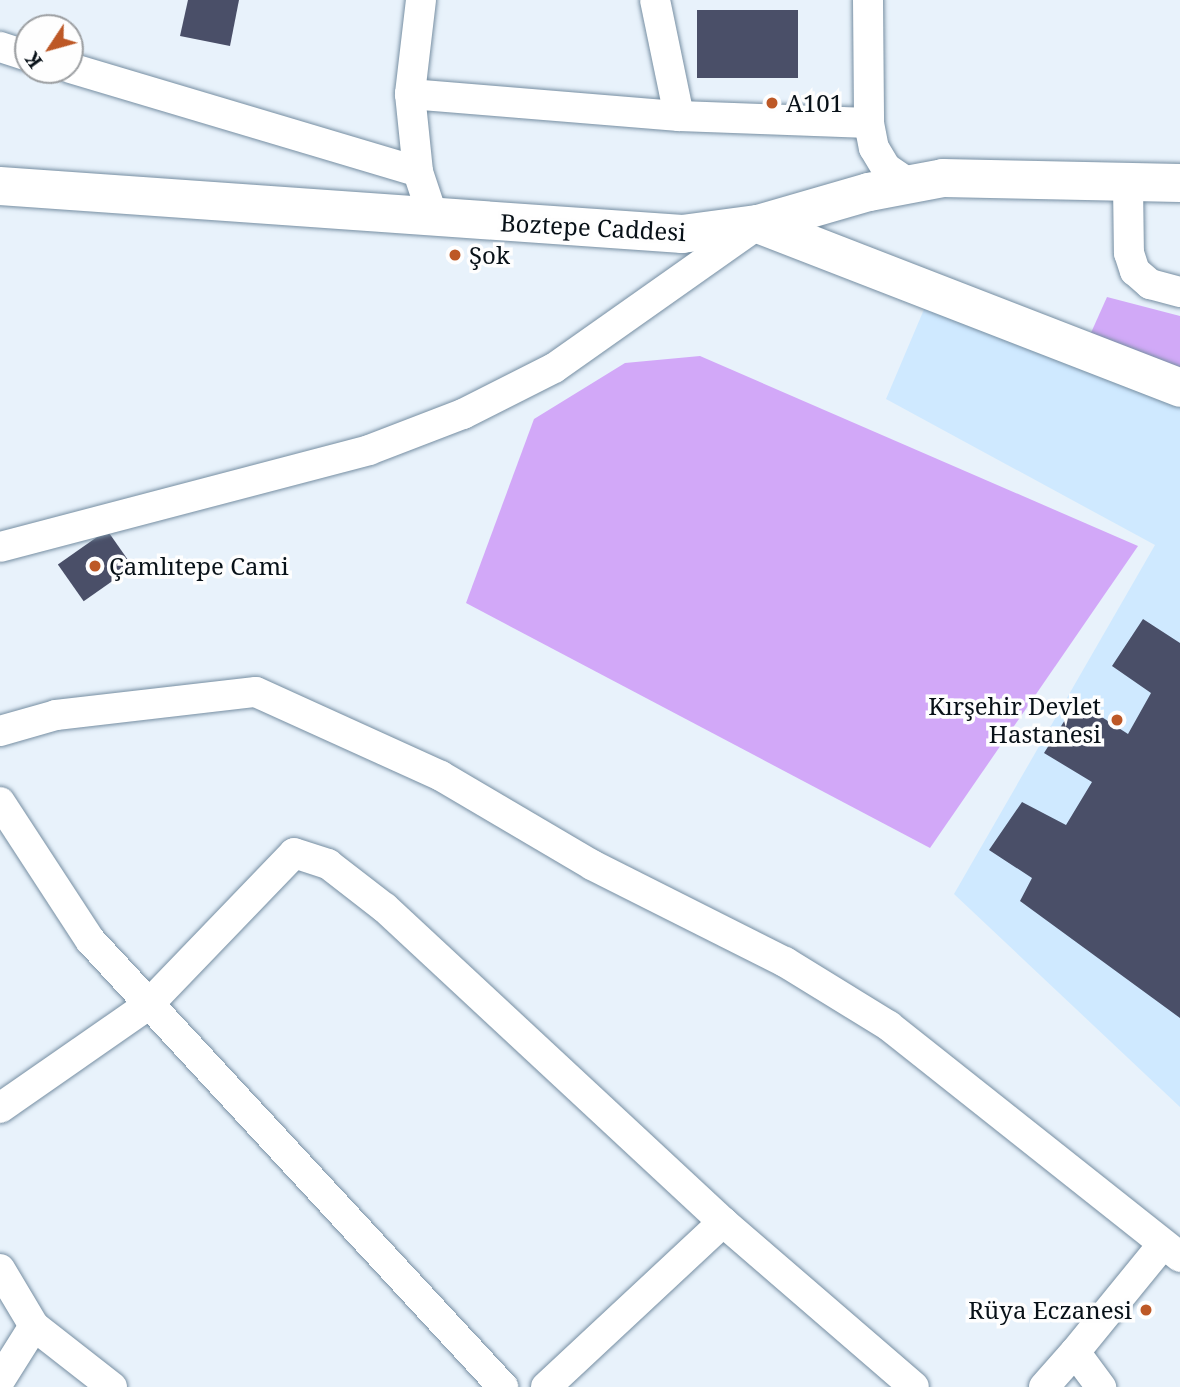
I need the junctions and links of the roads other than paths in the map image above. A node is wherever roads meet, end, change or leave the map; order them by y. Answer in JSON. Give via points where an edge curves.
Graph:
{"nodes":[{"id":1,"x":421,"y":0,"type":"edge"},
{"id":2,"x":655,"y":0,"type":"edge"},
{"id":3,"x":868,"y":0,"type":"edge"},
{"id":4,"x":84,"y":72,"type":"edge"},
{"id":5,"x":410,"y":94,"type":"junction"},
{"id":6,"x":679,"y":116,"type":"junction"},
{"id":7,"x":869,"y":123,"type":"junction"},
{"id":8,"x":418,"y":172,"type":"junction"},
{"id":9,"x":908,"y":183,"type":"junction"},
{"id":10,"x":1180,"y":183,"type":"edge"},
{"id":11,"x":1128,"y":185,"type":"junction"},
{"id":12,"x":0,"y":186,"type":"edge"},
{"id":13,"x":433,"y":217,"type":"junction"},
{"id":14,"x":758,"y":224,"type":"junction"},
{"id":15,"x":1180,"y":292,"type":"edge"},
{"id":16,"x":1180,"y":388,"type":"edge"},
{"id":17,"x":62,"y":531,"type":"junction"},
{"id":18,"x":0,"y":533,"type":"edge"},
{"id":19,"x":0,"y":547,"type":"edge"},
{"id":20,"x":0,"y":731,"type":"edge"},
{"id":21,"x":0,"y":802,"type":"edge"},
{"id":22,"x":147,"y":1006,"type":"junction"},
{"id":23,"x":0,"y":1108,"type":"edge"},
{"id":24,"x":723,"y":1222,"type":"junction"},
{"id":25,"x":1172,"y":1250,"type":"edge"},
{"id":26,"x":0,"y":1269,"type":"edge"},
{"id":27,"x":34,"y":1326,"type":"junction"},
{"id":28,"x":1075,"y":1352,"type":"junction"},
{"id":29,"x":0,"y":1380,"type":"edge"},
{"id":30,"x":111,"y":1387,"type":"edge"},
{"id":31,"x":503,"y":1387,"type":"edge"},
{"id":32,"x":546,"y":1387,"type":"edge"},
{"id":33,"x":914,"y":1387,"type":"edge"},
{"id":34,"x":1044,"y":1387,"type":"edge"},
{"id":35,"x":1101,"y":1387,"type":"edge"}],
"edges":[{"from":1,"to":5,"type":"street"},
{"from":2,"to":6,"type":"street"},
{"from":3,"to":7,"type":"street"},
{"from":4,"to":8,"type":"street"},
{"from":5,"to":6,"type":"street"},
{"from":5,"to":8,"type":"street"},
{"from":6,"to":7,"type":"street"},
{"from":7,"to":9,"type":"street","via":[[874,148],[886,168]]},
{"from":8,"to":13,"type":"street"},
{"from":9,"to":11,"type":"main road","name":"Boztepe Caddesi","via":[[943,178]]},
{"from":9,"to":14,"type":"main road","name":"Boztepe Caddesi"},
{"from":10,"to":11,"type":"main road","name":"Boztepe Caddesi"},
{"from":11,"to":15,"type":"street","via":[[1129,253],[1135,271],[1150,284]]},
{"from":12,"to":13,"type":"main road","name":"Boztepe Caddesi"},
{"from":13,"to":14,"type":"main road","name":"Boztepe Caddesi","via":[[682,233]]},
{"from":14,"to":16,"type":"main road"},
{"from":14,"to":17,"type":"street","via":[[554,368],[463,414],[369,450]]},
{"from":17,"to":18,"type":"street"},
{"from":17,"to":19,"type":"street"},
{"from":20,"to":25,"type":"street","via":[[56,715],[256,692],[441,776],[592,865],[785,962],[889,1026]]},
{"from":21,"to":22,"type":"street","via":[[90,940]]},
{"from":22,"to":23,"type":"street"},
{"from":22,"to":24,"type":"street","via":[[294,853],[328,863],[386,908]]},
{"from":22,"to":31,"type":"street"},
{"from":24,"to":32,"type":"street"},
{"from":24,"to":33,"type":"street"},
{"from":25,"to":28,"type":"street"},
{"from":26,"to":27,"type":"street"},
{"from":27,"to":29,"type":"street"},
{"from":27,"to":30,"type":"street"},
{"from":28,"to":34,"type":"street"},
{"from":28,"to":35,"type":"street"}]}
